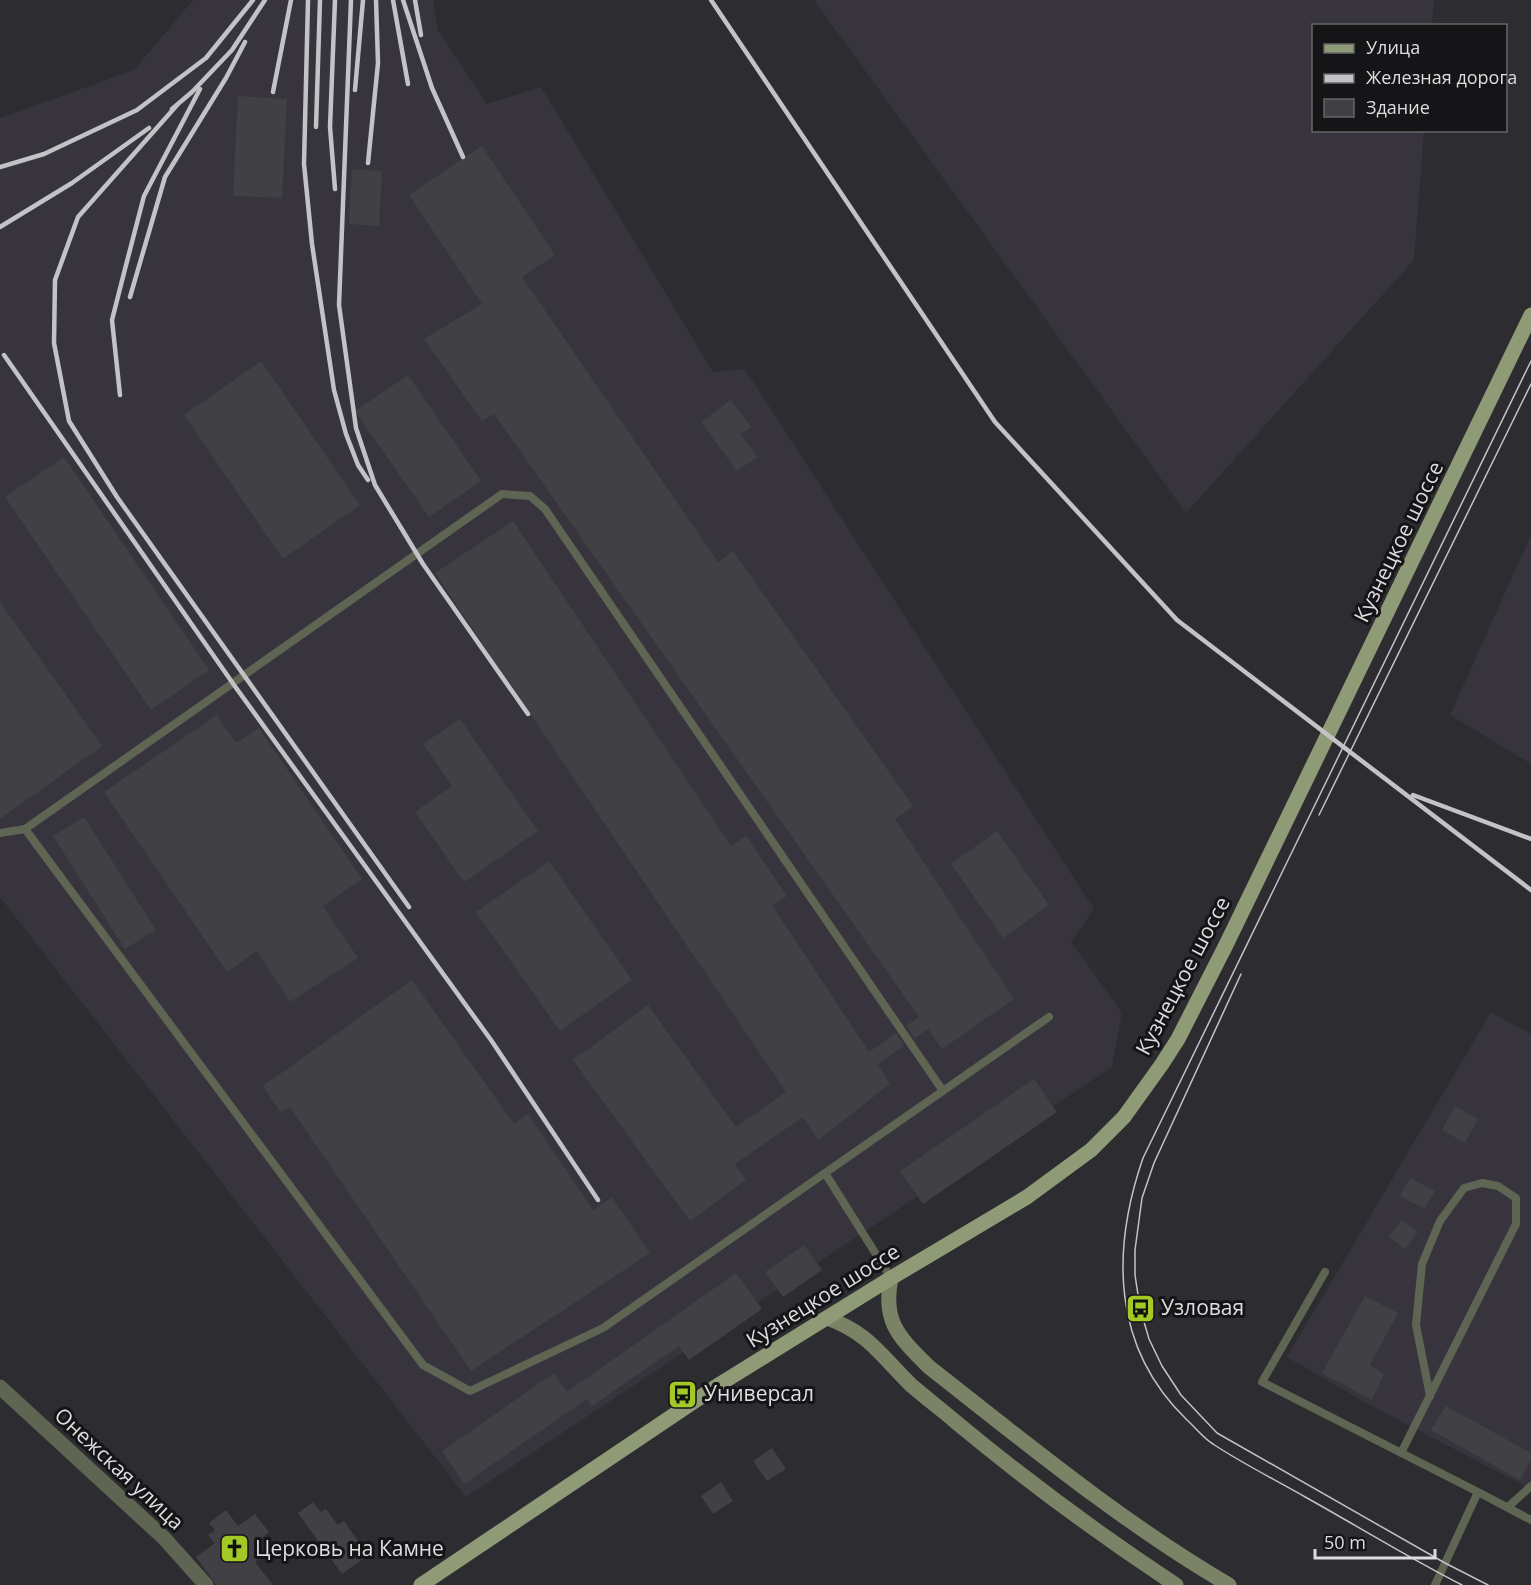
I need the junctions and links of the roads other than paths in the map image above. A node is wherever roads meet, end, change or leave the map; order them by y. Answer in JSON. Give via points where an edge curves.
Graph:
{"nodes":[{"id":1,"x":1531,"y":315,"type":"edge"},
{"id":2,"x":25,"y":829,"type":"junction"},
{"id":3,"x":0,"y":833,"type":"edge"},
{"id":4,"x":1049,"y":1017,"type":"dead end"},
{"id":5,"x":943,"y":1091,"type":"junction"},
{"id":6,"x":825,"y":1173,"type":"junction"},
{"id":7,"x":1325,"y":1272,"type":"dead end"},
{"id":8,"x":891,"y":1278,"type":"junction"},
{"id":9,"x":827,"y":1318,"type":"junction"},
{"id":10,"x":0,"y":1387,"type":"edge"},
{"id":11,"x":1430,"y":1396,"type":"junction"},
{"id":12,"x":1401,"y":1453,"type":"junction"},
{"id":13,"x":1531,"y":1486,"type":"edge"},
{"id":14,"x":1478,"y":1492,"type":"junction"},
{"id":15,"x":1508,"y":1507,"type":"junction"},
{"id":16,"x":1531,"y":1520,"type":"edge"},
{"id":17,"x":206,"y":1585,"type":"edge"},
{"id":18,"x":421,"y":1585,"type":"edge"},
{"id":19,"x":1176,"y":1585,"type":"edge"},
{"id":20,"x":1229,"y":1585,"type":"edge"},
{"id":21,"x":1435,"y":1585,"type":"edge"}],
"edges":[{"from":1,"to":8,"type":"main road","name":"Кузнецкое шоссе","via":[[1226,945],[1162,1064],[1124,1117],[1084,1155],[1027,1197]]},
{"from":2,"to":3,"type":"lane"},
{"from":2,"to":5,"type":"lane","via":[[502,494],[530,496],[545,509]]},
{"from":2,"to":6,"type":"lane","via":[[423,1365],[470,1391],[603,1328]]},
{"from":4,"to":5,"type":"lane"},
{"from":5,"to":6,"type":"lane"},
{"from":6,"to":8,"type":"lane"},
{"from":7,"to":12,"type":"lane","via":[[1262,1382]]},
{"from":8,"to":9,"type":"main road","name":"Кузнецкое шоссе"},
{"from":8,"to":20,"type":"main road","via":[[887,1304],[891,1321],[929,1367],[1118,1510]]},
{"from":9,"to":18,"type":"main road","name":"Кузнецкое шоссе","via":[[720,1384]]},
{"from":9,"to":19,"type":"main road","via":[[860,1333],[912,1385],[1036,1488]]},
{"from":10,"to":17,"type":"street","name":"Онежская улица","via":[[164,1538]]},
{"from":11,"to":11,"type":"lane","via":[[1516,1224],[1516,1198],[1498,1186],[1482,1183],[1464,1188],[1440,1221],[1422,1264],[1416,1325]]},
{"from":11,"to":12,"type":"lane"},
{"from":12,"to":14,"type":"lane"},
{"from":13,"to":15,"type":"lane"},
{"from":14,"to":15,"type":"lane"},
{"from":14,"to":21,"type":"lane"},
{"from":15,"to":16,"type":"lane"}]}
